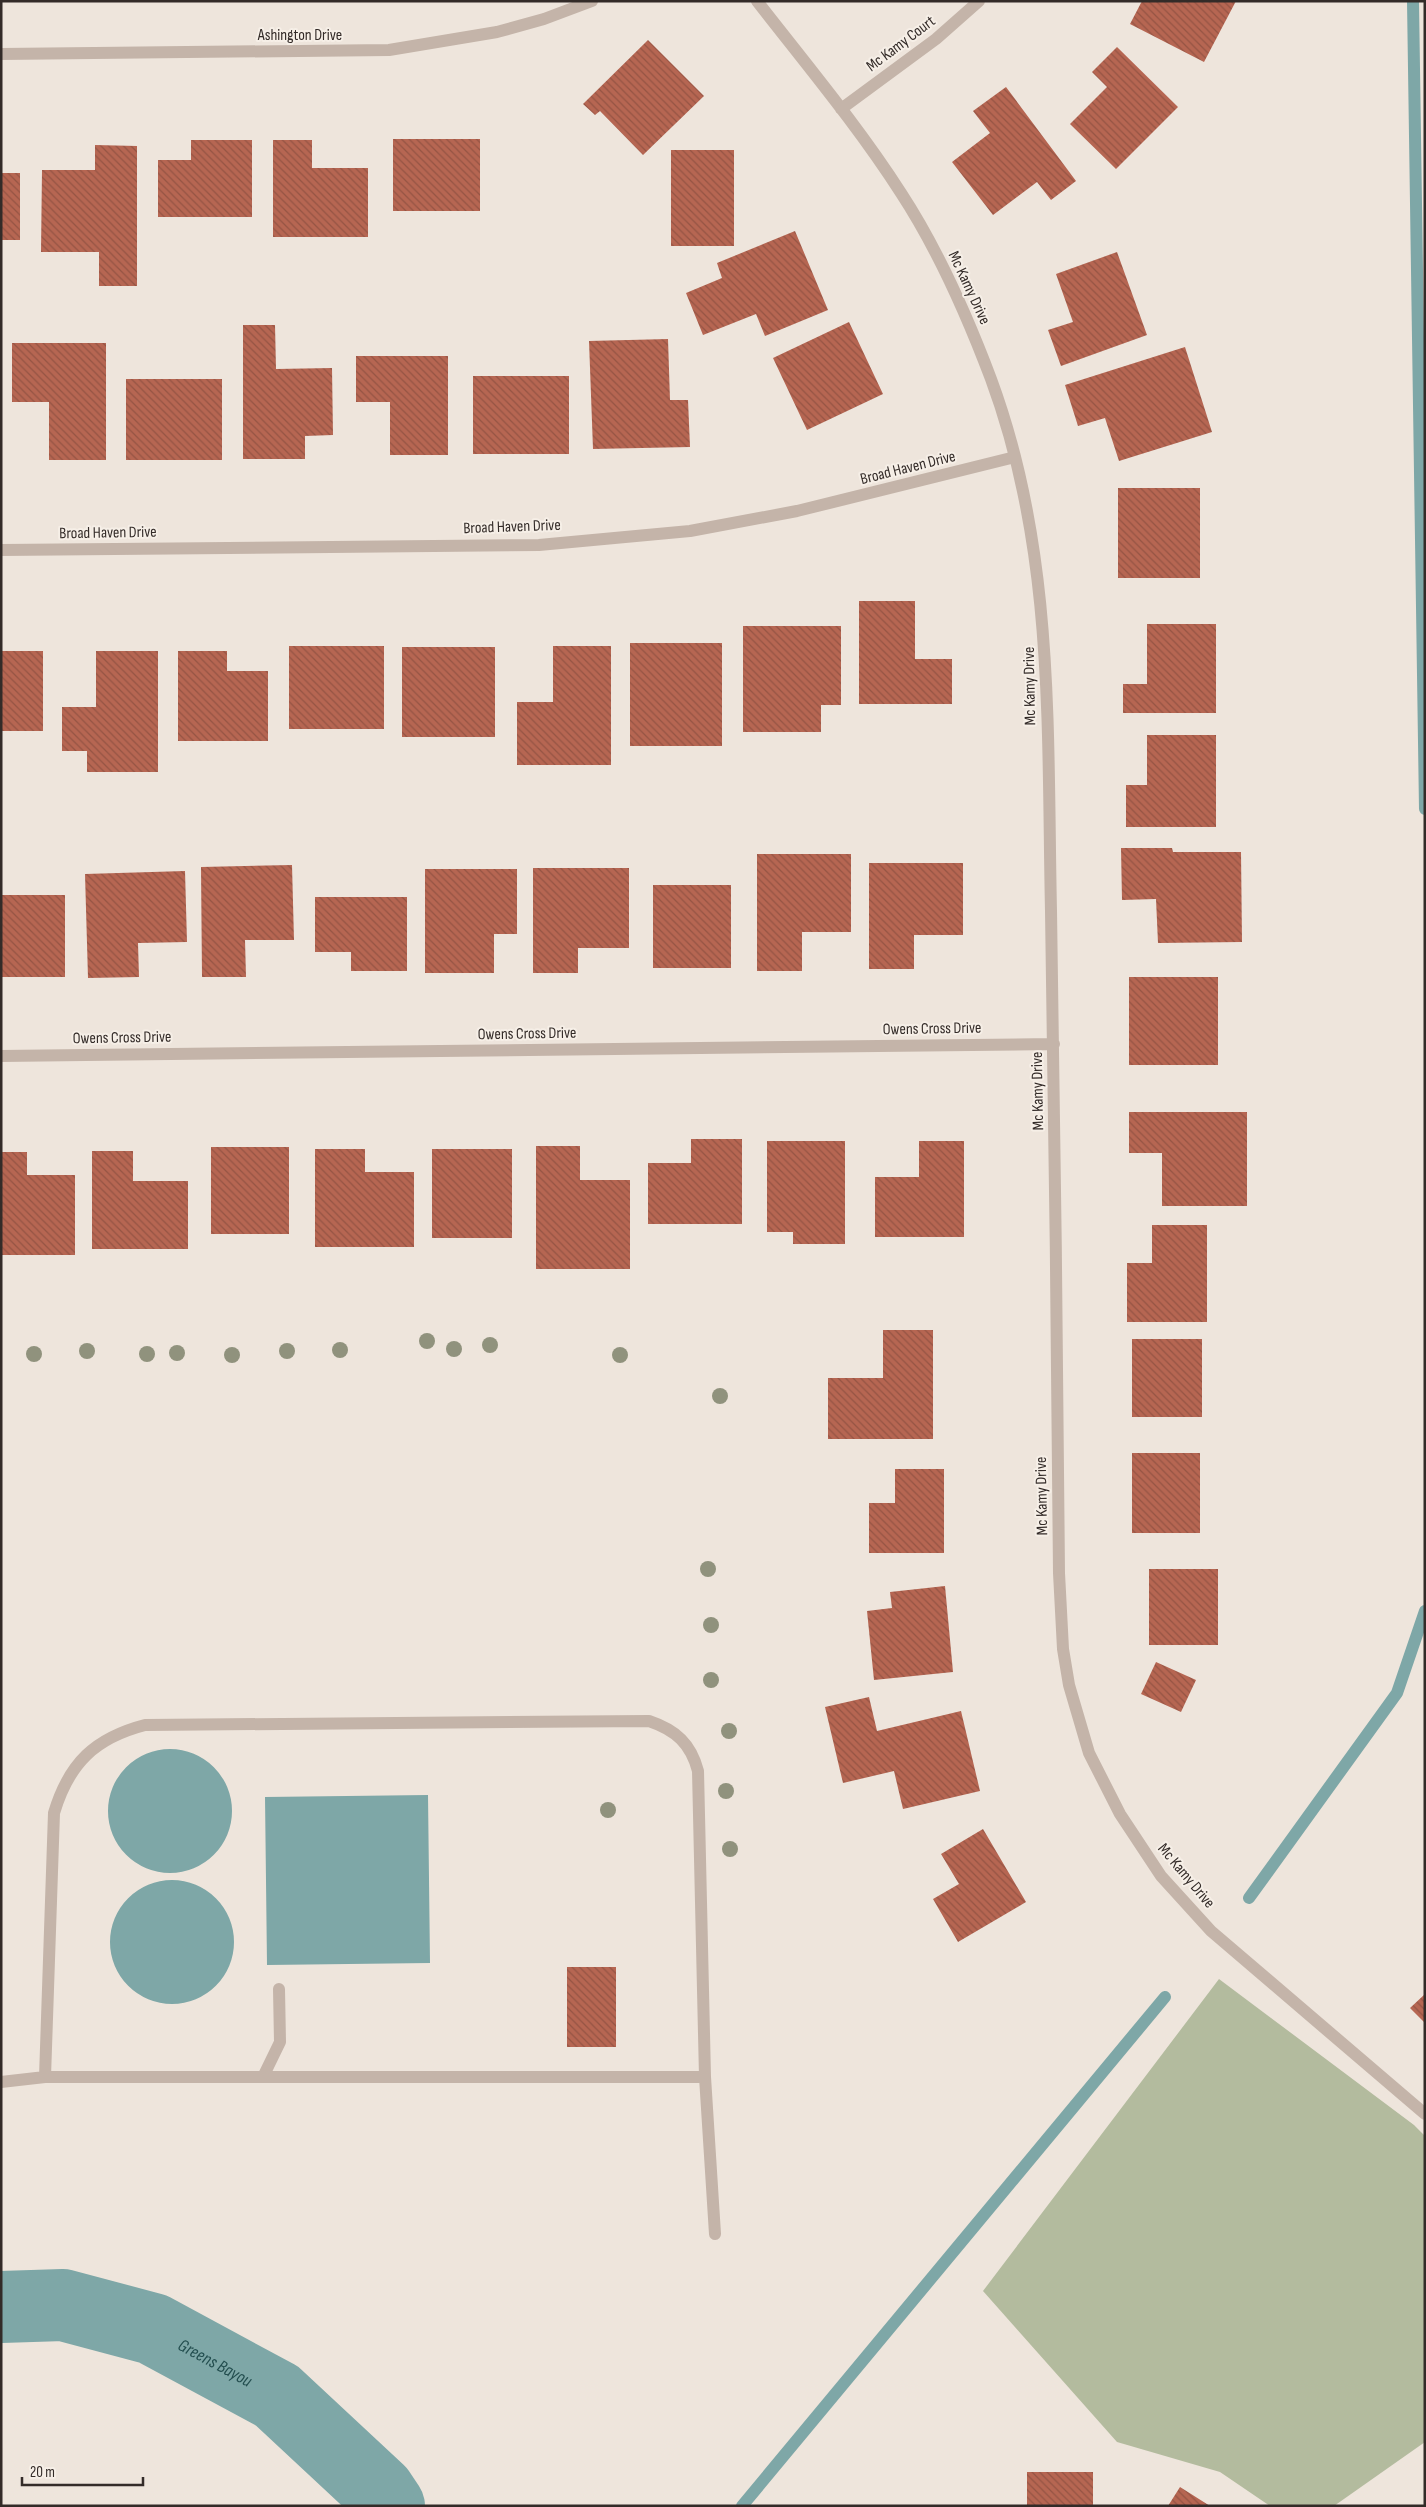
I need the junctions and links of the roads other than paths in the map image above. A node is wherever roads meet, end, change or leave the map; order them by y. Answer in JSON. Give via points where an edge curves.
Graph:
{"nodes":[{"id":1,"x":592,"y":1,"type":"edge"},
{"id":2,"x":757,"y":1,"type":"edge"},
{"id":3,"x":979,"y":1,"type":"edge"},
{"id":4,"x":1,"y":54,"type":"edge"},
{"id":5,"x":841,"y":109,"type":"junction"},
{"id":6,"x":1016,"y":457,"type":"junction"},
{"id":7,"x":1,"y":550,"type":"edge"},
{"id":8,"x":1054,"y":1044,"type":"junction"},
{"id":9,"x":1,"y":1056,"type":"edge"},
{"id":10,"x":279,"y":1989,"type":"dead end"},
{"id":11,"x":45,"y":2077,"type":"junction"},
{"id":12,"x":263,"y":2077,"type":"junction"},
{"id":13,"x":705,"y":2077,"type":"junction"},
{"id":14,"x":1,"y":2082,"type":"edge"},
{"id":15,"x":1425,"y":2114,"type":"edge"},
{"id":16,"x":715,"y":2234,"type":"dead end"}],
"edges":[{"from":1,"to":4,"type":"street","name":"Ashington Drive","via":[[497,32],[389,50]]},
{"from":2,"to":5,"type":"street","name":"Mc Kamy Drive"},
{"from":3,"to":5,"type":"street","name":"Mc Kamy Court","via":[[936,39]]},
{"from":5,"to":6,"type":"street","name":"Mc Kamy Drive","via":[[903,195],[952,286],[992,380]]},
{"from":6,"to":7,"type":"street","name":"Broad Haven Drive","via":[[788,513],[690,530],[539,545]]},
{"from":6,"to":8,"type":"street","name":"Mc Kamy Drive","via":[[1034,544],[1045,642]]},
{"from":8,"to":9,"type":"street","name":"Owens Cross Drive"},
{"from":8,"to":15,"type":"street","name":"Mc Kamy Drive","via":[[1059,1573],[1069,1685],[1089,1753],[1120,1814],[1161,1876],[1211,1931]]},
{"from":10,"to":12,"type":"street","via":[[280,2042]]},
{"from":11,"to":12,"type":"street"},
{"from":11,"to":13,"type":"street","via":[[54,1813],[70,1774],[101,1742],[122,1731],[145,1725],[633,1722],[664,1726],[678,1735],[688,1745],[698,1771]]},
{"from":11,"to":14,"type":"street"},
{"from":12,"to":13,"type":"street"},
{"from":13,"to":16,"type":"street"}]}
